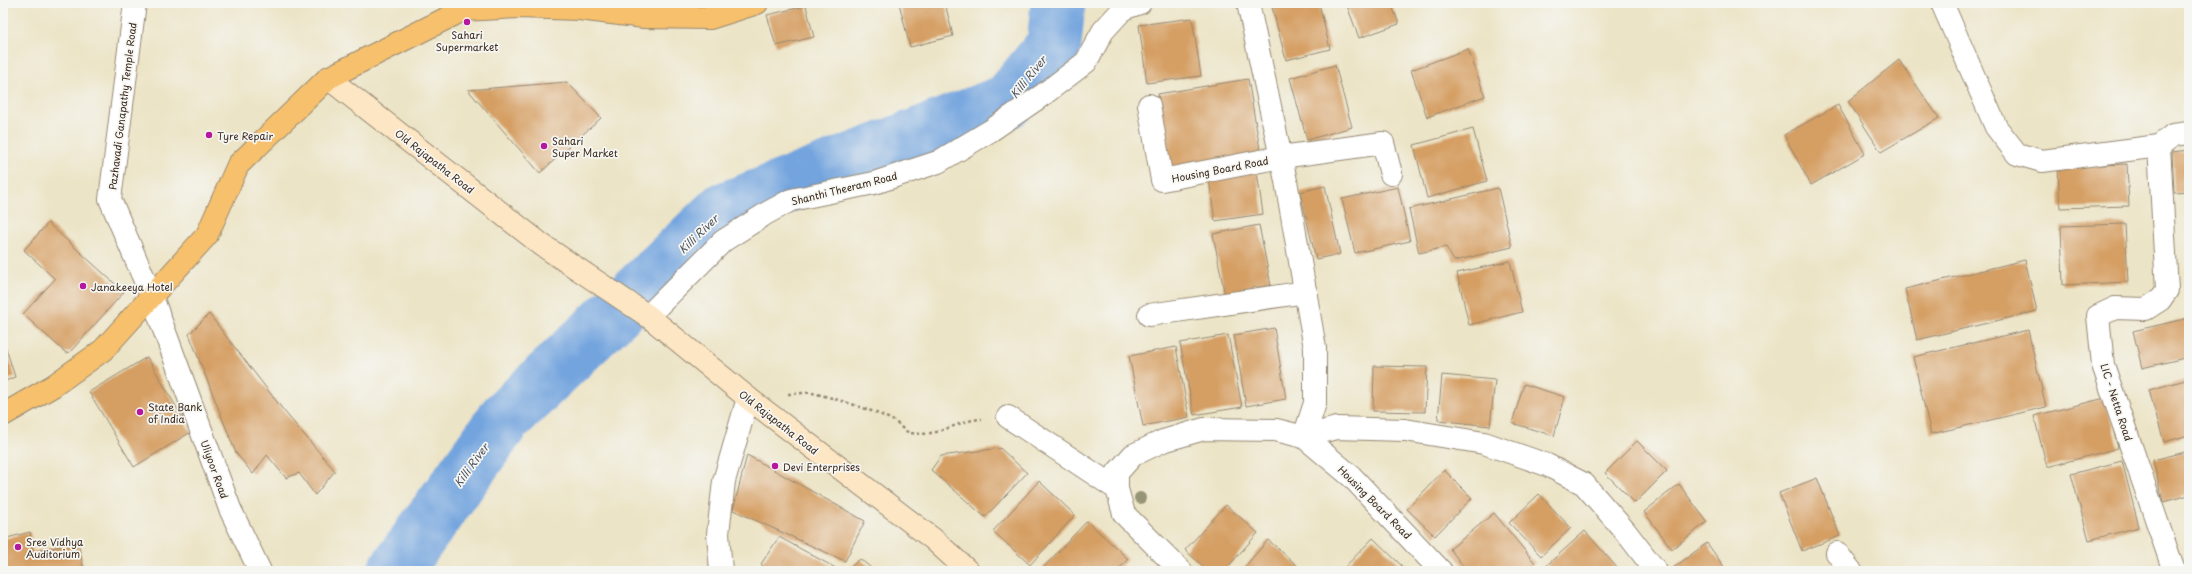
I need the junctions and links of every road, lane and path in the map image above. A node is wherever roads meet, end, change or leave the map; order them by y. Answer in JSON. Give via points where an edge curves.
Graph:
{"nodes":[{"id":1,"x":135,"y":3,"type":"edge"},
{"id":2,"x":757,"y":3,"type":"edge"},
{"id":3,"x":1140,"y":3,"type":"edge"},
{"id":4,"x":1248,"y":3,"type":"edge"},
{"id":5,"x":1942,"y":3,"type":"edge"},
{"id":6,"x":328,"y":78,"type":"junction"},
{"id":7,"x":1149,"y":105,"type":"dead end"},
{"id":8,"x":2189,"y":133,"type":"edge"},
{"id":9,"x":2159,"y":146,"type":"junction"},
{"id":10,"x":1281,"y":157,"type":"junction"},
{"id":11,"x":1391,"y":174,"type":"dead end"},
{"id":12,"x":1306,"y":292,"type":"junction"},
{"id":13,"x":152,"y":298,"type":"junction"},
{"id":14,"x":1149,"y":314,"type":"dead end"},
{"id":15,"x":648,"y":316,"type":"junction"},
{"id":16,"x":748,"y":398,"type":"junction"},
{"id":17,"x":3,"y":415,"type":"edge"},
{"id":18,"x":1008,"y":417,"type":"joint"},
{"id":19,"x":1304,"y":436,"type":"junction"},
{"id":20,"x":1117,"y":489,"type":"junction"},
{"id":21,"x":1837,"y":553,"type":"dead end"},
{"id":22,"x":260,"y":571,"type":"edge"},
{"id":23,"x":721,"y":571,"type":"edge"},
{"id":24,"x":968,"y":571,"type":"edge"},
{"id":25,"x":1181,"y":571,"type":"edge"},
{"id":26,"x":1441,"y":571,"type":"edge"},
{"id":27,"x":1656,"y":571,"type":"edge"},
{"id":28,"x":1851,"y":571,"type":"edge"},
{"id":29,"x":2174,"y":571,"type":"edge"}],
"edges":[{"from":1,"to":13,"type":"street","name":"Pazhavadi Ganapathy Temple Road","via":[[110,199]]},
{"from":2,"to":6,"type":"main road","via":[[710,18],[644,17],[579,9],[519,6],[463,10]]},
{"from":3,"to":15,"type":"street","name":"Shanthi Theeram Road","via":[[1123,9],[1103,31],[1086,62],[990,131],[938,162],[874,183],[791,200],[723,241]]},
{"from":4,"to":10,"type":"street","name":"Housing Board Road"},
{"from":5,"to":9,"type":"street","via":[[1996,127],[2016,154],[2042,161]]},
{"from":6,"to":13,"type":"main road","via":[[238,165],[206,235]]},
{"from":6,"to":15,"type":"main road","name":"Old Rajapatha Road","via":[[542,245]]},
{"from":7,"to":10,"type":"street","name":"Housing Board Road","via":[[1162,180]]},
{"from":8,"to":9,"type":"street","via":[[2173,135]]},
{"from":9,"to":29,"type":"street","name":"LIC - Netta Road","via":[[2167,290],[2160,300],[2146,309],[2115,308],[2098,316],[2103,365]]},
{"from":10,"to":11,"type":"street","name":"Housing Board Road","via":[[1383,143]]},
{"from":10,"to":12,"type":"street","name":"Housing Board Road"},
{"from":12,"to":14,"type":"street"},
{"from":12,"to":19,"type":"street","name":"Housing Board Road","via":[[1315,348],[1315,403]]},
{"from":13,"to":17,"type":"main road","via":[[103,350],[53,386]]},
{"from":13,"to":22,"type":"street","name":"Uliyoor Road","via":[[230,509]]},
{"from":15,"to":16,"type":"main road","name":"Old Rajapatha Road"},
{"from":16,"to":18,"type":"path","via":[[811,393],[894,421],[909,433],[926,434],[950,429],[972,419]]},
{"from":16,"to":23,"type":"street","via":[[724,481],[718,534]]},
{"from":16,"to":24,"type":"main road","name":"Old Rajapatha Road","via":[[933,540]]},
{"from":18,"to":20,"type":"street"},
{"from":19,"to":20,"type":"street","name":"Housing Board Road","via":[[1276,430],[1204,429],[1163,441],[1133,455],[1117,473]]},
{"from":19,"to":26,"type":"street","name":"Housing Board Road","via":[[1352,477]]},
{"from":19,"to":27,"type":"street","name":"Housing Board Road","via":[[1336,428],[1404,430],[1484,443],[1547,464],[1584,484]]},
{"from":20,"to":25,"type":"street","name":"Housing Board Road","via":[[1124,514]]},
{"from":21,"to":28,"type":"street"}]}
